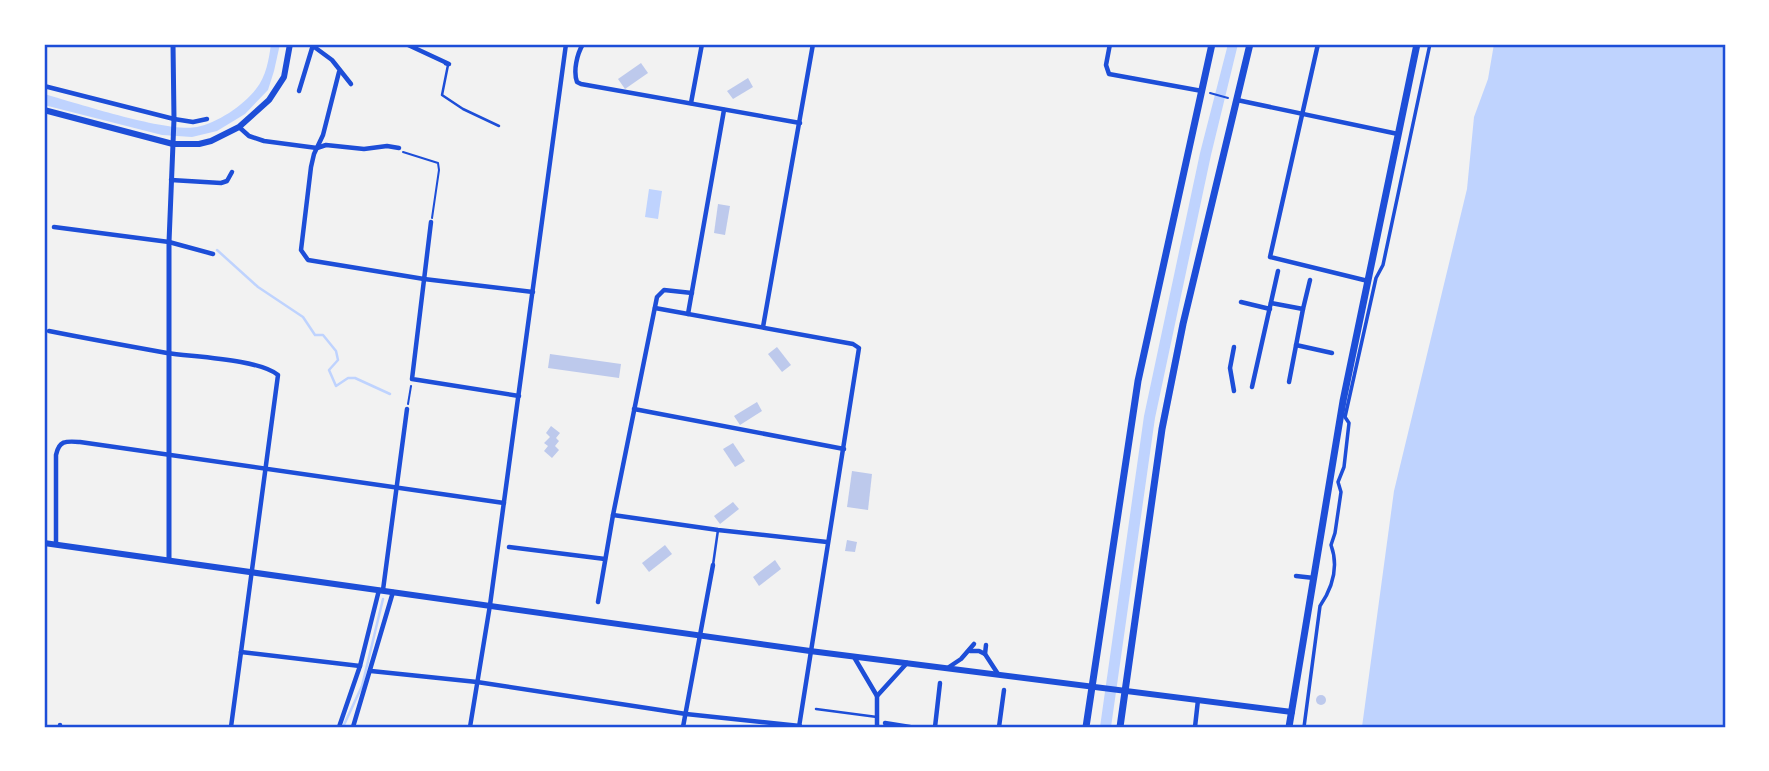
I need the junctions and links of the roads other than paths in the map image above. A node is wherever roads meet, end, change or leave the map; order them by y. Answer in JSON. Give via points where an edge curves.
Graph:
{"nodes":[{"id":1,"x":173,"y":44,"type":"edge"},
{"id":2,"x":290,"y":44,"type":"edge"},
{"id":3,"x":405,"y":44,"type":"edge"},
{"id":4,"x":566,"y":44,"type":"edge"},
{"id":5,"x":583,"y":44,"type":"edge"},
{"id":6,"x":702,"y":44,"type":"edge"},
{"id":7,"x":813,"y":44,"type":"edge"},
{"id":8,"x":1110,"y":44,"type":"edge"},
{"id":9,"x":1212,"y":44,"type":"edge"},
{"id":10,"x":1250,"y":44,"type":"edge"},
{"id":11,"x":1318,"y":44,"type":"edge"},
{"id":12,"x":1417,"y":44,"type":"edge"},
{"id":13,"x":1430,"y":44,"type":"edge"},
{"id":14,"x":313,"y":45,"type":"edge"},
{"id":15,"x":442,"y":62,"type":"junction"},
{"id":16,"x":449,"y":64,"type":"dead end"},
{"id":17,"x":339,"y":72,"type":"junction"},
{"id":18,"x":351,"y":84,"type":"dead end"},
{"id":19,"x":44,"y":86,"type":"edge"},
{"id":20,"x":299,"y":91,"type":"dead end"},
{"id":21,"x":1202,"y":91,"type":"junction"},
{"id":22,"x":1233,"y":99,"type":"junction"},
{"id":23,"x":691,"y":103,"type":"junction"},
{"id":24,"x":44,"y":110,"type":"edge"},
{"id":25,"x":724,"y":110,"type":"junction"},
{"id":26,"x":1302,"y":114,"type":"junction"},
{"id":27,"x":207,"y":119,"type":"dead end"},
{"id":28,"x":174,"y":121,"type":"junction"},
{"id":29,"x":800,"y":123,"type":"junction"},
{"id":30,"x":499,"y":126,"type":"dead end"},
{"id":31,"x":239,"y":127,"type":"junction"},
{"id":32,"x":1398,"y":134,"type":"junction"},
{"id":33,"x":173,"y":143,"type":"junction"},
{"id":34,"x":317,"y":148,"type":"junction"},
{"id":35,"x":399,"y":148,"type":"road end"},
{"id":36,"x":232,"y":172,"type":"dead end"},
{"id":37,"x":171,"y":180,"type":"junction"},
{"id":38,"x":431,"y":222,"type":"road end"},
{"id":39,"x":54,"y":227,"type":"dead end"},
{"id":40,"x":169,"y":242,"type":"junction"},
{"id":41,"x":213,"y":254,"type":"dead end"},
{"id":42,"x":1278,"y":271,"type":"dead end"},
{"id":43,"x":424,"y":279,"type":"junction"},
{"id":44,"x":1310,"y":280,"type":"dead end"},
{"id":45,"x":1368,"y":281,"type":"junction"},
{"id":46,"x":533,"y":292,"type":"junction"},
{"id":47,"x":692,"y":293,"type":"junction"},
{"id":48,"x":1241,"y":302,"type":"dead end"},
{"id":49,"x":1270,"y":306,"type":"junction"},
{"id":50,"x":655,"y":308,"type":"junction"},
{"id":51,"x":1303,"y":309,"type":"junction"},
{"id":52,"x":688,"y":314,"type":"junction"},
{"id":53,"x":763,"y":327,"type":"junction"},
{"id":54,"x":49,"y":331,"type":"dead end"},
{"id":55,"x":1296,"y":345,"type":"junction"},
{"id":56,"x":1234,"y":347,"type":"dead end"},
{"id":57,"x":1332,"y":352,"type":"dead end"},
{"id":58,"x":168,"y":353,"type":"junction"},
{"id":59,"x":1289,"y":382,"type":"dead end"},
{"id":60,"x":1252,"y":387,"type":"dead end"},
{"id":61,"x":1234,"y":391,"type":"dead end"},
{"id":62,"x":519,"y":396,"type":"junction"},
{"id":63,"x":407,"y":409,"type":"road end"},
{"id":64,"x":634,"y":409,"type":"junction"},
{"id":65,"x":844,"y":449,"type":"junction"},
{"id":66,"x":168,"y":455,"type":"junction"},
{"id":67,"x":266,"y":469,"type":"junction"},
{"id":68,"x":398,"y":489,"type":"junction"},
{"id":69,"x":504,"y":503,"type":"junction"},
{"id":70,"x":613,"y":515,"type":"junction"},
{"id":71,"x":718,"y":530,"type":"junction"},
{"id":72,"x":827,"y":542,"type":"junction"},
{"id":73,"x":44,"y":543,"type":"edge"},
{"id":74,"x":56,"y":544,"type":"junction"},
{"id":75,"x":509,"y":547,"type":"dead end"},
{"id":76,"x":605,"y":559,"type":"junction"},
{"id":77,"x":169,"y":560,"type":"junction"},
{"id":78,"x":713,"y":565,"type":"joint"},
{"id":79,"x":251,"y":572,"type":"junction"},
{"id":80,"x":1296,"y":576,"type":"dead end"},
{"id":81,"x":1314,"y":578,"type":"junction"},
{"id":82,"x":381,"y":590,"type":"junction"},
{"id":83,"x":394,"y":592,"type":"junction"},
{"id":84,"x":598,"y":602,"type":"dead end"},
{"id":85,"x":490,"y":605,"type":"junction"},
{"id":86,"x":701,"y":634,"type":"junction"},
{"id":87,"x":974,"y":645,"type":"dead end"},
{"id":88,"x":986,"y":645,"type":"dead end"},
{"id":89,"x":970,"y":650,"type":"junction"},
{"id":90,"x":810,"y":651,"type":"junction"},
{"id":91,"x":241,"y":652,"type":"junction"},
{"id":92,"x":985,"y":654,"type":"junction"},
{"id":93,"x":853,"y":656,"type":"junction"},
{"id":94,"x":909,"y":662,"type":"junction"},
{"id":95,"x":360,"y":666,"type":"junction"},
{"id":96,"x":949,"y":667,"type":"junction"},
{"id":97,"x":371,"y":671,"type":"junction"},
{"id":98,"x":998,"y":674,"type":"junction"},
{"id":99,"x":477,"y":682,"type":"junction"},
{"id":100,"x":940,"y":683,"type":"dead end"},
{"id":101,"x":1093,"y":687,"type":"junction"},
{"id":102,"x":1004,"y":690,"type":"dead end"},
{"id":103,"x":1122,"y":690,"type":"junction"},
{"id":104,"x":877,"y":696,"type":"junction"},
{"id":105,"x":1198,"y":699,"type":"junction"},
{"id":106,"x":816,"y":709,"type":"dead end"},
{"id":107,"x":1292,"y":712,"type":"junction"},
{"id":108,"x":686,"y":713,"type":"junction"},
{"id":109,"x":877,"y":717,"type":"junction"},
{"id":110,"x":885,"y":723,"type":"dead end"},
{"id":111,"x":799,"y":726,"type":"edge"},
{"id":112,"x":231,"y":727,"type":"edge"},
{"id":113,"x":339,"y":727,"type":"edge"},
{"id":114,"x":353,"y":727,"type":"edge"},
{"id":115,"x":470,"y":727,"type":"edge"},
{"id":116,"x":683,"y":727,"type":"edge"},
{"id":117,"x":877,"y":727,"type":"edge"},
{"id":118,"x":910,"y":727,"type":"edge"},
{"id":119,"x":934,"y":727,"type":"edge"},
{"id":120,"x":999,"y":727,"type":"edge"},
{"id":121,"x":1086,"y":727,"type":"edge"},
{"id":122,"x":1120,"y":727,"type":"edge"},
{"id":123,"x":1195,"y":727,"type":"edge"},
{"id":124,"x":1289,"y":727,"type":"edge"},
{"id":125,"x":1304,"y":727,"type":"edge"}],
"edges":[{"from":1,"to":28,"type":"street"},
{"from":2,"to":31,"type":"main road","via":[[284,77],[276,91]]},
{"from":3,"to":15,"type":"street"},
{"from":4,"to":46,"type":"street"},
{"from":5,"to":23,"type":"street","via":[[577,82]]},
{"from":6,"to":23,"type":"street"},
{"from":7,"to":29,"type":"street"},
{"from":8,"to":21,"type":"street","via":[[1109,74]]},
{"from":9,"to":21,"type":"main road"},
{"from":10,"to":22,"type":"main road"},
{"from":11,"to":26,"type":"street"},
{"from":12,"to":32,"type":"main road"},
{"from":13,"to":125,"type":"street","via":[[1386,253],[1376,278],[1346,411],[1349,424],[1331,545],[1336,558],[1330,591],[1320,606]]},
{"from":14,"to":17,"type":"street"},
{"from":14,"to":20,"type":"street"},
{"from":15,"to":16,"type":"street"},
{"from":15,"to":30,"type":"lane","via":[[447,65],[443,95]]},
{"from":17,"to":18,"type":"street"},
{"from":17,"to":34,"type":"street"},
{"from":19,"to":28,"type":"street"},
{"from":21,"to":101,"type":"main road","via":[[1138,381]]},
{"from":22,"to":26,"type":"street"},
{"from":22,"to":103,"type":"main road","via":[[1162,429]]},
{"from":23,"to":25,"type":"street"},
{"from":24,"to":33,"type":"main road","via":[[56,117]]},
{"from":25,"to":29,"type":"street"},
{"from":25,"to":47,"type":"street"},
{"from":26,"to":32,"type":"street"},
{"from":26,"to":45,"type":"street","via":[[1270,257]]},
{"from":27,"to":28,"type":"street"},
{"from":28,"to":33,"type":"street"},
{"from":29,"to":53,"type":"street"},
{"from":31,"to":33,"type":"main road","via":[[199,144]]},
{"from":31,"to":34,"type":"street","via":[[257,139]]},
{"from":32,"to":45,"type":"main road"},
{"from":33,"to":37,"type":"street"},
{"from":34,"to":35,"type":"street"},
{"from":34,"to":43,"type":"street","via":[[301,250],[308,260]]},
{"from":36,"to":37,"type":"street","via":[[222,183]]},
{"from":37,"to":40,"type":"street"},
{"from":38,"to":43,"type":"street"},
{"from":39,"to":40,"type":"street"},
{"from":40,"to":41,"type":"street"},
{"from":40,"to":58,"type":"street"},
{"from":42,"to":49,"type":"street"},
{"from":43,"to":46,"type":"street"},
{"from":43,"to":62,"type":"street","via":[[412,379]]},
{"from":44,"to":51,"type":"street"},
{"from":45,"to":81,"type":"main road"},
{"from":46,"to":62,"type":"street"},
{"from":47,"to":50,"type":"street","via":[[664,290]]},
{"from":47,"to":52,"type":"street"},
{"from":48,"to":49,"type":"street"},
{"from":49,"to":51,"type":"street"},
{"from":49,"to":60,"type":"street"},
{"from":50,"to":52,"type":"street"},
{"from":50,"to":64,"type":"street"},
{"from":51,"to":55,"type":"street"},
{"from":52,"to":53,"type":"street"},
{"from":53,"to":65,"type":"street","via":[[859,348]]},
{"from":54,"to":58,"type":"street"},
{"from":55,"to":57,"type":"street"},
{"from":55,"to":59,"type":"street"},
{"from":56,"to":61,"type":"street","via":[[1230,368]]},
{"from":58,"to":66,"type":"street"},
{"from":58,"to":67,"type":"street","via":[[275,372],[278,383]]},
{"from":62,"to":69,"type":"street"},
{"from":63,"to":68,"type":"street"},
{"from":64,"to":65,"type":"street"},
{"from":64,"to":70,"type":"street"},
{"from":65,"to":72,"type":"street"},
{"from":66,"to":67,"type":"street"},
{"from":66,"to":74,"type":"street","via":[[80,442],[59,444]]},
{"from":66,"to":77,"type":"street"},
{"from":67,"to":68,"type":"street"},
{"from":67,"to":79,"type":"street"},
{"from":68,"to":69,"type":"street"},
{"from":68,"to":82,"type":"street"},
{"from":69,"to":85,"type":"street"},
{"from":70,"to":71,"type":"street"},
{"from":70,"to":76,"type":"street"},
{"from":71,"to":72,"type":"street"},
{"from":71,"to":78,"type":"lane"},
{"from":72,"to":90,"type":"street"},
{"from":73,"to":74,"type":"main road"},
{"from":74,"to":77,"type":"main road"},
{"from":75,"to":76,"type":"street"},
{"from":76,"to":84,"type":"street"},
{"from":77,"to":79,"type":"main road"},
{"from":78,"to":86,"type":"street"},
{"from":79,"to":82,"type":"main road"},
{"from":79,"to":91,"type":"street"},
{"from":80,"to":81,"type":"street"},
{"from":81,"to":107,"type":"main road"},
{"from":82,"to":83,"type":"main road"},
{"from":82,"to":95,"type":"street"},
{"from":83,"to":85,"type":"main road"},
{"from":83,"to":97,"type":"street"},
{"from":85,"to":86,"type":"main road"},
{"from":85,"to":99,"type":"street"},
{"from":86,"to":90,"type":"main road"},
{"from":86,"to":108,"type":"street"},
{"from":87,"to":89,"type":"street"},
{"from":88,"to":92,"type":"street"},
{"from":89,"to":92,"type":"street"},
{"from":89,"to":96,"type":"street"},
{"from":90,"to":93,"type":"main road"},
{"from":90,"to":111,"type":"street"},
{"from":91,"to":95,"type":"street"},
{"from":91,"to":112,"type":"street"},
{"from":92,"to":98,"type":"street"},
{"from":93,"to":94,"type":"main road"},
{"from":93,"to":104,"type":"street"},
{"from":94,"to":96,"type":"main road"},
{"from":94,"to":104,"type":"street"},
{"from":95,"to":113,"type":"street"},
{"from":96,"to":98,"type":"main road"},
{"from":97,"to":99,"type":"street"},
{"from":97,"to":114,"type":"street"},
{"from":98,"to":101,"type":"main road"},
{"from":99,"to":108,"type":"street"},
{"from":99,"to":115,"type":"street"},
{"from":100,"to":119,"type":"street"},
{"from":101,"to":103,"type":"main road"},
{"from":101,"to":121,"type":"main road"},
{"from":102,"to":120,"type":"street"},
{"from":103,"to":105,"type":"main road"},
{"from":103,"to":122,"type":"main road"},
{"from":104,"to":109,"type":"street"},
{"from":105,"to":107,"type":"main road"},
{"from":105,"to":123,"type":"street"},
{"from":106,"to":109,"type":"lane"},
{"from":107,"to":124,"type":"main road"},
{"from":108,"to":111,"type":"street"},
{"from":108,"to":116,"type":"street"},
{"from":109,"to":117,"type":"street"},
{"from":110,"to":118,"type":"street"}]}
